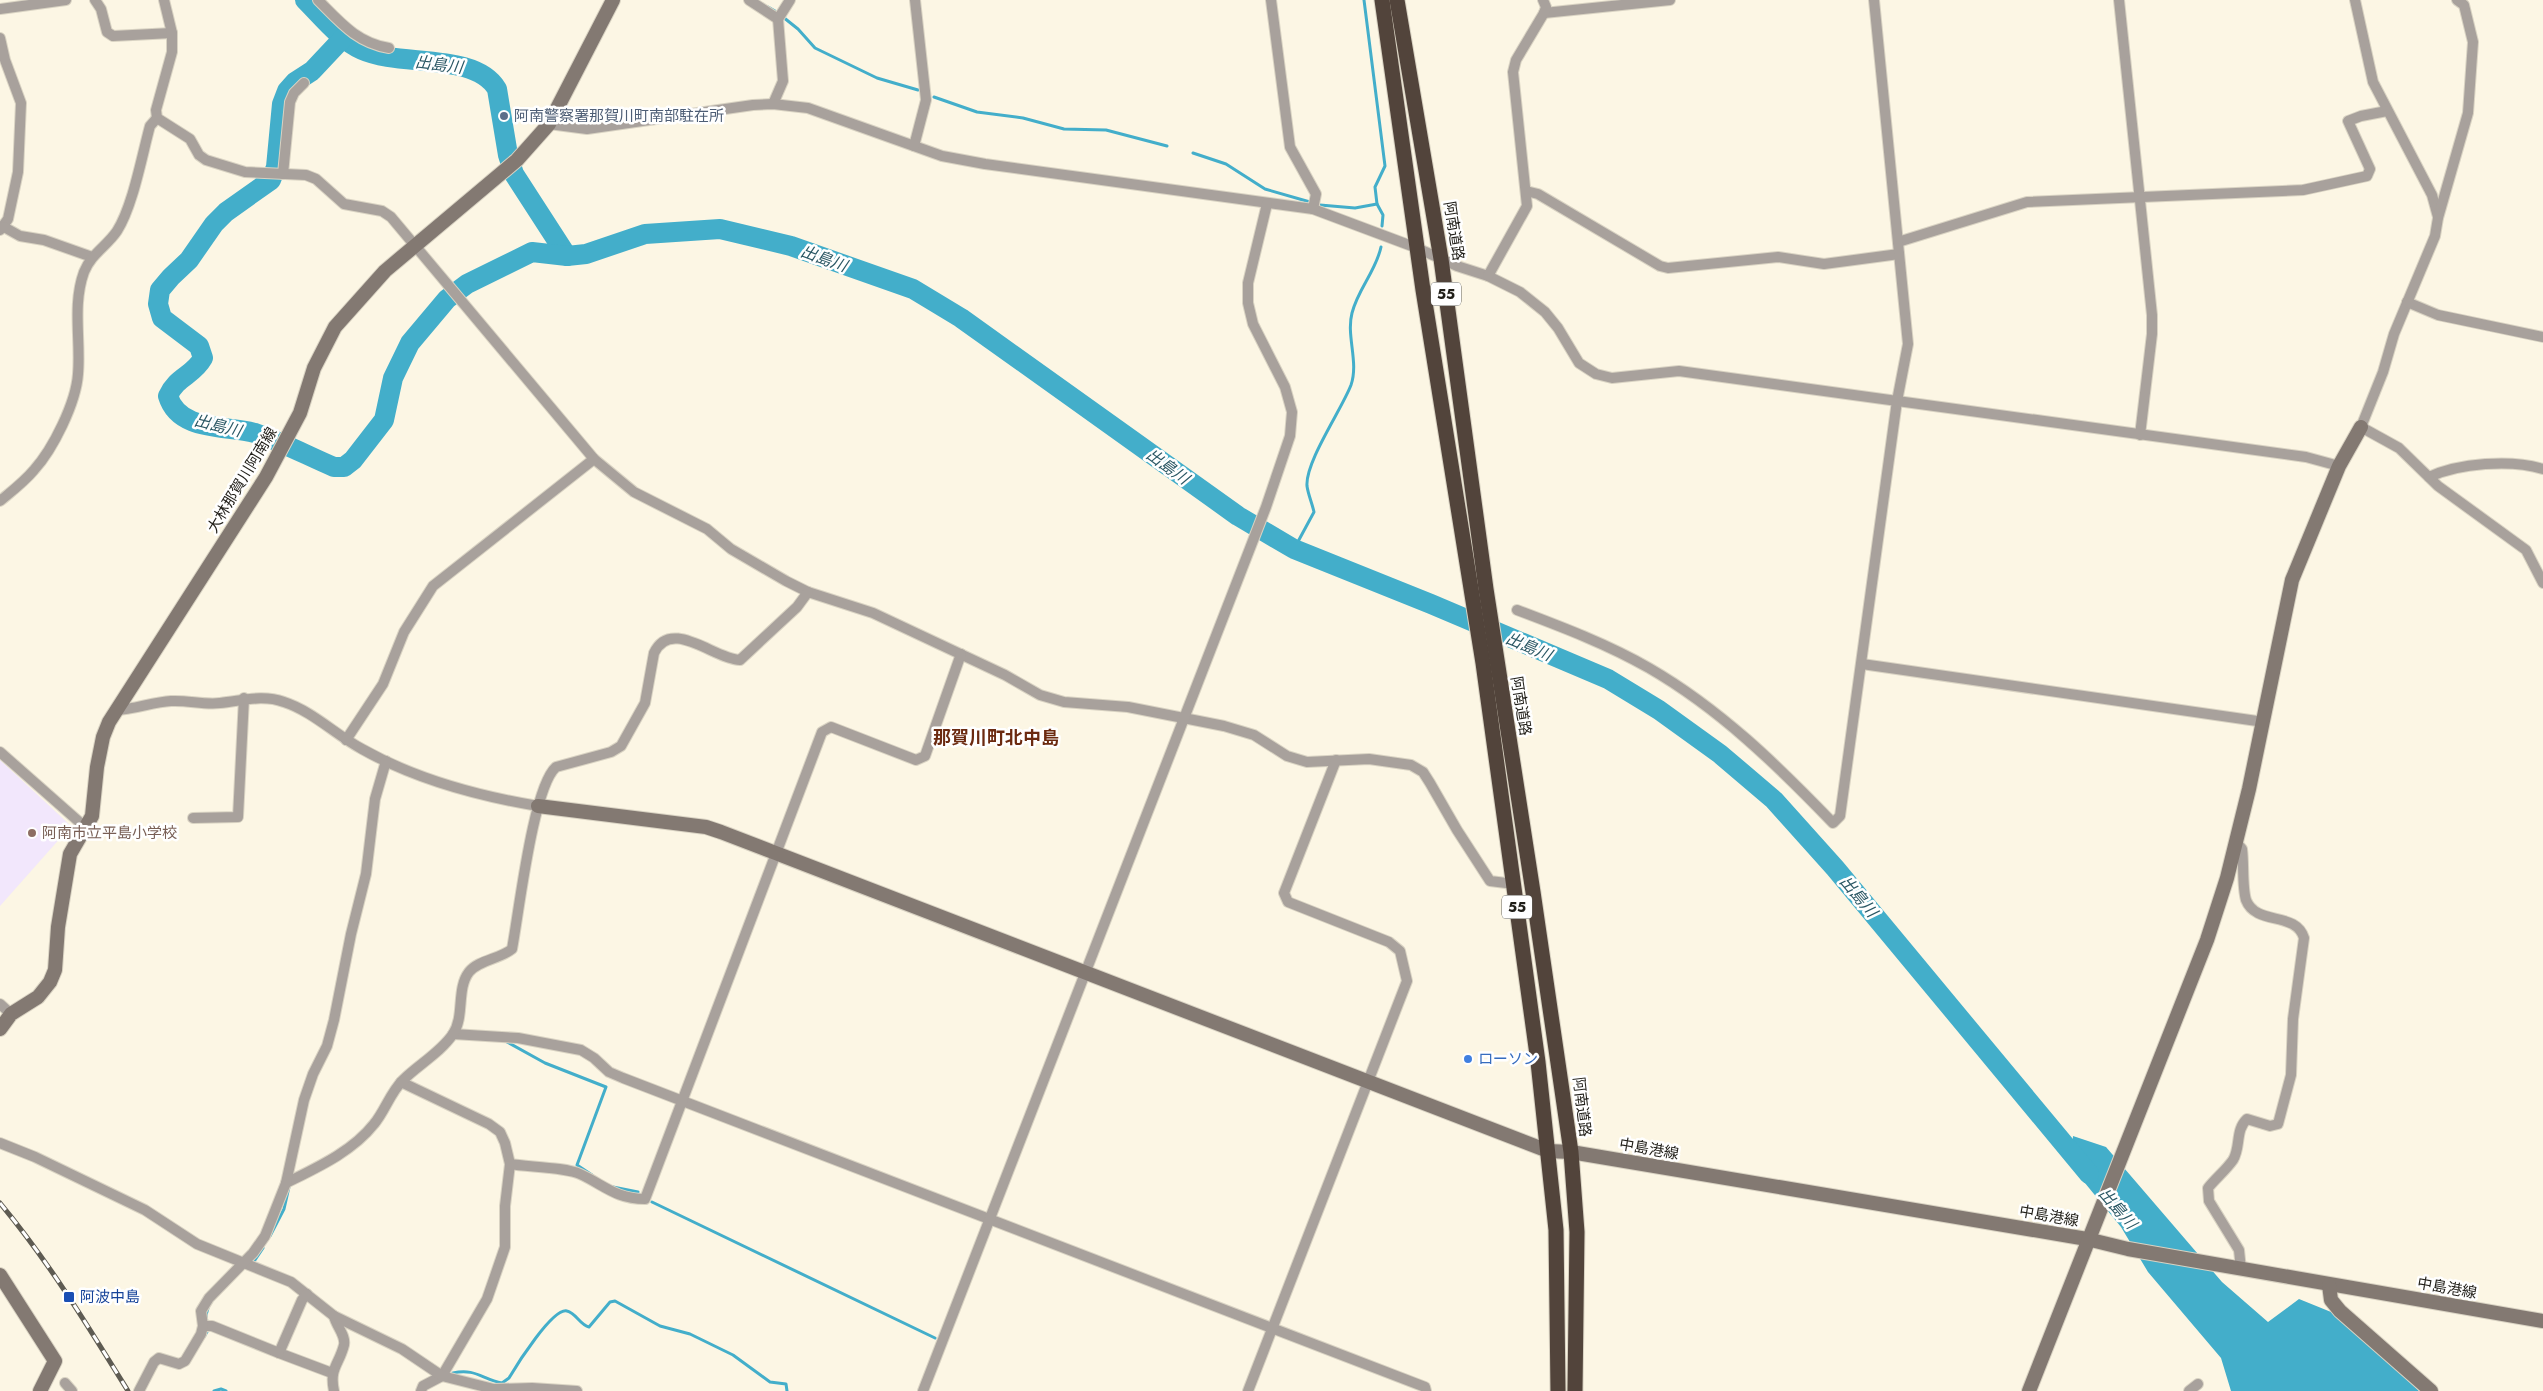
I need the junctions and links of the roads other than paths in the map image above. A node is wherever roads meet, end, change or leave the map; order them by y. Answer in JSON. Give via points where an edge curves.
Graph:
{"nodes":[{"id":1,"x":66,"y":0,"type":"edge"},
{"id":2,"x":95,"y":0,"type":"edge"},
{"id":3,"x":164,"y":0,"type":"edge"},
{"id":4,"x":318,"y":0,"type":"edge"},
{"id":5,"x":613,"y":0,"type":"edge"},
{"id":6,"x":749,"y":0,"type":"edge"},
{"id":7,"x":790,"y":0,"type":"edge"},
{"id":8,"x":915,"y":0,"type":"edge"},
{"id":9,"x":1271,"y":0,"type":"edge"},
{"id":10,"x":1382,"y":0,"type":"edge"},
{"id":11,"x":1397,"y":0,"type":"edge"},
{"id":12,"x":1543,"y":0,"type":"edge"},
{"id":13,"x":1670,"y":0,"type":"edge"},
{"id":14,"x":1874,"y":0,"type":"edge"},
{"id":15,"x":2119,"y":0,"type":"edge"},
{"id":16,"x":2355,"y":0,"type":"edge"},
{"id":17,"x":2457,"y":0,"type":"edge"},
{"id":18,"x":0,"y":9,"type":"edge"},
{"id":19,"x":1544,"y":13,"type":"junction"},
{"id":20,"x":778,"y":19,"type":"junction"},
{"id":21,"x":172,"y":33,"type":"junction"},
{"id":22,"x":0,"y":38,"type":"edge"},
{"id":23,"x":389,"y":48,"type":"dead end"},
{"id":24,"x":304,"y":83,"type":"dead end"},
{"id":25,"x":773,"y":104,"type":"junction"},
{"id":26,"x":2387,"y":111,"type":"junction"},
{"id":27,"x":157,"y":118,"type":"junction"},
{"id":28,"x":549,"y":124,"type":"junction"},
{"id":29,"x":914,"y":146,"type":"junction"},
{"id":30,"x":276,"y":174,"type":"junction"},
{"id":31,"x":1526,"y":191,"type":"junction"},
{"id":32,"x":2140,"y":198,"type":"junction"},
{"id":33,"x":1267,"y":204,"type":"junction"},
{"id":34,"x":0,"y":205,"type":"edge"},
{"id":35,"x":12,"y":206,"type":"junction"},
{"id":36,"x":1313,"y":209,"type":"junction"},
{"id":37,"x":2438,"y":218,"type":"junction"},
{"id":38,"x":2,"y":229,"type":"edge"},
{"id":39,"x":1898,"y":242,"type":"junction"},
{"id":40,"x":414,"y":245,"type":"junction"},
{"id":41,"x":1417,"y":248,"type":"junction"},
{"id":42,"x":1899,"y":254,"type":"junction"},
{"id":43,"x":92,"y":256,"type":"junction"},
{"id":44,"x":1441,"y":259,"type":"junction"},
{"id":45,"x":1488,"y":276,"type":"junction"},
{"id":46,"x":2407,"y":302,"type":"junction"},
{"id":47,"x":2543,"y":337,"type":"edge"},
{"id":48,"x":1897,"y":401,"type":"junction"},
{"id":49,"x":2361,"y":427,"type":"junction"},
{"id":50,"x":2140,"y":435,"type":"junction"},
{"id":51,"x":594,"y":459,"type":"junction"},
{"id":52,"x":2340,"y":466,"type":"junction"},
{"id":53,"x":2543,"y":469,"type":"edge"},
{"id":54,"x":2428,"y":477,"type":"junction"},
{"id":55,"x":0,"y":501,"type":"edge"},
{"id":56,"x":2543,"y":583,"type":"edge"},
{"id":57,"x":808,"y":592,"type":"junction"},
{"id":58,"x":1517,"y":610,"type":"dead end"},
{"id":59,"x":962,"y":654,"type":"junction"},
{"id":60,"x":1862,"y":664,"type":"junction"},
{"id":61,"x":244,"y":698,"type":"junction"},
{"id":62,"x":115,"y":710,"type":"junction"},
{"id":63,"x":1184,"y":718,"type":"junction"},
{"id":64,"x":2264,"y":722,"type":"junction"},
{"id":65,"x":346,"y":740,"type":"junction"},
{"id":66,"x":0,"y":752,"type":"edge"},
{"id":67,"x":1336,"y":760,"type":"junction"},
{"id":68,"x":386,"y":761,"type":"junction"},
{"id":69,"x":538,"y":806,"type":"junction"},
{"id":70,"x":193,"y":818,"type":"dead end"},
{"id":71,"x":86,"y":828,"type":"junction"},
{"id":72,"x":2236,"y":842,"type":"junction"},
{"id":73,"x":776,"y":852,"type":"junction"},
{"id":74,"x":1514,"y":884,"type":"junction"},
{"id":75,"x":1085,"y":972,"type":"junction"},
{"id":76,"x":0,"y":1004,"type":"edge"},
{"id":77,"x":12,"y":1014,"type":"junction"},
{"id":78,"x":0,"y":1029,"type":"edge"},
{"id":79,"x":453,"y":1034,"type":"junction"},
{"id":80,"x":1367,"y":1081,"type":"junction"},
{"id":81,"x":403,"y":1084,"type":"junction"},
{"id":82,"x":682,"y":1100,"type":"junction"},
{"id":83,"x":0,"y":1144,"type":"edge"},
{"id":84,"x":1548,"y":1151,"type":"junction"},
{"id":85,"x":1571,"y":1152,"type":"junction"},
{"id":86,"x":510,"y":1164,"type":"junction"},
{"id":87,"x":286,"y":1183,"type":"junction"},
{"id":88,"x":991,"y":1219,"type":"junction"},
{"id":89,"x":2087,"y":1239,"type":"junction"},
{"id":90,"x":244,"y":1263,"type":"junction"},
{"id":91,"x":2241,"y":1269,"type":"junction"},
{"id":92,"x":0,"y":1275,"type":"edge"},
{"id":93,"x":2329,"y":1285,"type":"junction"},
{"id":94,"x":307,"y":1294,"type":"junction"},
{"id":95,"x":334,"y":1316,"type":"junction"},
{"id":96,"x":2543,"y":1321,"type":"edge"},
{"id":97,"x":207,"y":1326,"type":"junction"},
{"id":98,"x":1271,"y":1330,"type":"junction"},
{"id":99,"x":279,"y":1353,"type":"junction"},
{"id":100,"x":332,"y":1373,"type":"junction"},
{"id":101,"x":442,"y":1376,"type":"junction"},
{"id":102,"x":2198,"y":1384,"type":"dead end"},
{"id":103,"x":40,"y":1391,"type":"edge"},
{"id":104,"x":139,"y":1391,"type":"edge"},
{"id":105,"x":334,"y":1391,"type":"edge"},
{"id":106,"x":421,"y":1391,"type":"edge"},
{"id":107,"x":509,"y":1391,"type":"edge"},
{"id":108,"x":577,"y":1391,"type":"edge"},
{"id":109,"x":923,"y":1391,"type":"edge"},
{"id":110,"x":1248,"y":1391,"type":"edge"},
{"id":111,"x":1426,"y":1391,"type":"edge"},
{"id":112,"x":1558,"y":1391,"type":"edge"},
{"id":113,"x":1575,"y":1391,"type":"edge"},
{"id":114,"x":2028,"y":1391,"type":"edge"},
{"id":115,"x":2188,"y":1391,"type":"edge"},
{"id":116,"x":2431,"y":1391,"type":"edge"}],
"edges":[{"from":1,"to":18,"type":"street"},
{"from":2,"to":21,"type":"street","via":[[107,32],[112,36]]},
{"from":3,"to":21,"type":"street"},
{"from":4,"to":23,"type":"street","via":[[359,39]]},
{"from":5,"to":28,"type":"main road","name":"大林那賀川阿南線"},
{"from":6,"to":20,"type":"street"},
{"from":7,"to":20,"type":"street"},
{"from":8,"to":29,"type":"street","via":[[926,100]]},
{"from":9,"to":36,"type":"street","via":[[1290,147],[1316,194]]},
{"from":10,"to":41,"type":"highway","name":"阿南道路","number":"55"},
{"from":11,"to":44,"type":"highway","name":"阿南道路","number":"55"},
{"from":12,"to":19,"type":"street"},
{"from":13,"to":19,"type":"street"},
{"from":14,"to":39,"type":"street"},
{"from":15,"to":32,"type":"street"},
{"from":16,"to":26,"type":"street","via":[[2373,82]]},
{"from":17,"to":37,"type":"street","via":[[2464,5],[2473,42],[2468,113]]},
{"from":19,"to":31,"type":"street","via":[[1516,60],[1513,72]]},
{"from":20,"to":25,"type":"street","via":[[783,81]]},
{"from":21,"to":27,"type":"street","via":[[172,52],[156,110]]},
{"from":22,"to":35,"type":"street","via":[[4,60],[21,103],[18,172]]},
{"from":24,"to":30,"type":"street","via":[[290,102]]},
{"from":25,"to":28,"type":"street","via":[[587,129]]},
{"from":25,"to":29,"type":"street","via":[[808,108]]},
{"from":26,"to":32,"type":"street","via":[[2348,121],[2370,169],[2367,176],[2303,190]]},
{"from":26,"to":37,"type":"street","via":[[2432,195]]},
{"from":27,"to":30,"type":"street","via":[[190,139],[199,155],[206,160],[245,172]]},
{"from":27,"to":43,"type":"street","via":[[150,126],[124,217],[116,231]]},
{"from":28,"to":40,"type":"main road","name":"大林那賀川阿南線","via":[[503,173]]},
{"from":29,"to":33,"type":"street","via":[[942,156],[985,164]]},
{"from":30,"to":40,"type":"street","via":[[306,175],[316,179],[344,204],[382,211],[401,226]]},
{"from":31,"to":42,"type":"street","via":[[1538,194],[1668,268],[1778,257],[1824,264]]},
{"from":31,"to":45,"type":"street","via":[[1527,206]]},
{"from":32,"to":39,"type":"street","via":[[2027,202]]},
{"from":32,"to":50,"type":"street","via":[[2152,334]]},
{"from":33,"to":36,"type":"street"},
{"from":33,"to":63,"type":"street","via":[[1248,283],[1248,303],[1253,324],[1285,387],[1292,412],[1290,436],[1266,507]]},
{"from":34,"to":35,"type":"street"},
{"from":35,"to":38,"type":"street"},
{"from":36,"to":41,"type":"street"},
{"from":37,"to":46,"type":"street","via":[[2430,251]]},
{"from":38,"to":43,"type":"street"},
{"from":39,"to":42,"type":"street"},
{"from":40,"to":51,"type":"street"},
{"from":40,"to":62,"type":"main road","name":"大林那賀川阿南線","via":[[385,271],[334,327],[287,438]]},
{"from":41,"to":44,"type":"street"},
{"from":41,"to":74,"type":"highway","name":"阿南道路","number":"55","via":[[1483,663]]},
{"from":42,"to":48,"type":"street","via":[[1908,344]]},
{"from":43,"to":55,"type":"street","via":[[84,272],[78,298],[78,375],[71,401],[58,433],[35,469]]},
{"from":44,"to":45,"type":"street"},
{"from":44,"to":85,"type":"highway","name":"阿南道路","number":"55","via":[[1486,589]]},
{"from":45,"to":48,"type":"street","via":[[1520,292],[1545,312],[1579,363],[1596,374],[1612,378],[1679,370]]},
{"from":46,"to":47,"type":"street","via":[[2438,315]]},
{"from":46,"to":49,"type":"street"},
{"from":48,"to":50,"type":"street"},
{"from":48,"to":60,"type":"street"},
{"from":49,"to":52,"type":"main road"},
{"from":49,"to":54,"type":"street","via":[[2399,448]]},
{"from":50,"to":52,"type":"street","via":[[2306,457]]},
{"from":51,"to":57,"type":"street","via":[[634,492],[707,529],[732,549]]},
{"from":51,"to":65,"type":"street","via":[[433,586],[401,637],[383,684]]},
{"from":52,"to":64,"type":"main road","via":[[2292,580]]},
{"from":53,"to":54,"type":"street","via":[[2516,464],[2484,465],[2442,471]]},
{"from":54,"to":56,"type":"street","via":[[2526,550]]},
{"from":57,"to":59,"type":"street","via":[[873,613]]},
{"from":57,"to":69,"type":"street","via":[[797,607],[740,660],[730,660],[679,638],[666,639],[657,646],[645,703],[621,746],[611,752],[556,767],[550,772]]},
{"from":58,"to":60,"type":"street","via":[[1585,636],[1650,668],[1702,703],[1751,741],[1833,823],[1840,816],[1844,802]]},
{"from":59,"to":63,"type":"street","via":[[1040,695],[1064,702],[1128,707]]},
{"from":59,"to":73,"type":"street","via":[[925,756],[916,760],[831,727],[822,732]]},
{"from":60,"to":64,"type":"street"},
{"from":61,"to":62,"type":"street","via":[[214,704],[172,701]]},
{"from":61,"to":65,"type":"street","via":[[284,701]]},
{"from":61,"to":70,"type":"street","via":[[238,817]]},
{"from":62,"to":71,"type":"main road","name":"大林那賀川阿南線","via":[[103,737],[95,803]]},
{"from":63,"to":67,"type":"street","via":[[1254,735],[1287,756],[1307,762]]},
{"from":63,"to":75,"type":"street"},
{"from":64,"to":72,"type":"main road"},
{"from":65,"to":68,"type":"street"},
{"from":66,"to":71,"type":"street"},
{"from":67,"to":74,"type":"street","via":[[1369,758],[1411,765],[1423,772],[1490,881]]},
{"from":67,"to":80,"type":"street","via":[[1284,892],[1288,902],[1389,942],[1400,950],[1407,980]]},
{"from":68,"to":69,"type":"street","via":[[492,798]]},
{"from":68,"to":87,"type":"street","via":[[375,799],[366,874],[334,1020],[327,1046],[304,1100]]},
{"from":69,"to":73,"type":"main road","name":"中島港線","via":[[706,827]]},
{"from":69,"to":79,"type":"street","via":[[512,948],[505,955],[470,970],[465,979]]},
{"from":71,"to":77,"type":"main road","name":"大林那賀川阿南線","via":[[70,854],[58,927],[55,970],[38,997]]},
{"from":72,"to":89,"type":"main road","via":[[2207,940]]},
{"from":72,"to":91,"type":"street","via":[[2242,849],[2246,900],[2253,910],[2293,923],[2301,929],[2304,938],[2293,1020],[2292,1075],[2278,1124],[2270,1126],[2247,1119],[2242,1123],[2237,1152],[2208,1188],[2209,1201],[2239,1250]]},
{"from":73,"to":75,"type":"main road","name":"中島港線"},
{"from":73,"to":82,"type":"street"},
{"from":74,"to":84,"type":"highway","name":"阿南道路","number":"55"},
{"from":75,"to":80,"type":"main road","name":"中島港線"},
{"from":75,"to":88,"type":"street"},
{"from":76,"to":77,"type":"street"},
{"from":77,"to":78,"type":"main road","name":"大林那賀川阿南線"},
{"from":79,"to":81,"type":"street"},
{"from":79,"to":82,"type":"street","via":[[518,1038],[581,1050],[609,1072]]},
{"from":80,"to":84,"type":"main road","name":"中島港線"},
{"from":80,"to":98,"type":"street"},
{"from":81,"to":86,"type":"street","via":[[500,1132]]},
{"from":81,"to":87,"type":"street","via":[[391,1094],[374,1124],[360,1138],[321,1166]]},
{"from":82,"to":86,"type":"street","via":[[646,1199],[607,1191],[579,1173]]},
{"from":82,"to":88,"type":"street"},
{"from":83,"to":90,"type":"street","via":[[35,1157],[145,1210],[197,1244]]},
{"from":84,"to":85,"type":"main road","name":"中島港線"},
{"from":84,"to":112,"type":"highway","name":"阿南道路","number":"55","via":[[1556,1230]]},
{"from":85,"to":89,"type":"main road","name":"中島港線"},
{"from":85,"to":113,"type":"highway","name":"阿南道路","number":"55","via":[[1577,1232]]},
{"from":86,"to":101,"type":"street","via":[[505,1247],[487,1299]]},
{"from":87,"to":90,"type":"street","via":[[265,1236]]},
{"from":88,"to":98,"type":"street"},
{"from":88,"to":109,"type":"street"},
{"from":89,"to":91,"type":"main road","name":"中島港線"},
{"from":89,"to":114,"type":"main road"},
{"from":90,"to":94,"type":"street","via":[[291,1282]]},
{"from":90,"to":97,"type":"street","via":[[209,1298],[201,1311]]},
{"from":91,"to":93,"type":"main road","name":"中島港線"},
{"from":92,"to":103,"type":"main road","via":[[55,1361]]},
{"from":93,"to":96,"type":"main road","name":"中島港線"},
{"from":93,"to":116,"type":"main road","via":[[2331,1300],[2340,1311]]},
{"from":94,"to":95,"type":"street"},
{"from":94,"to":99,"type":"street"},
{"from":95,"to":100,"type":"street","via":[[344,1336],[344,1345]]},
{"from":95,"to":101,"type":"street","via":[[402,1350]]},
{"from":97,"to":99,"type":"street"},
{"from":97,"to":104,"type":"street","via":[[184,1361],[179,1364],[159,1358],[154,1362]]},
{"from":98,"to":110,"type":"street"},
{"from":98,"to":111,"type":"street"},
{"from":99,"to":100,"type":"street"},
{"from":100,"to":105,"type":"street"},
{"from":101,"to":106,"type":"street","via":[[423,1386]]},
{"from":101,"to":107,"type":"street"},
{"from":102,"to":115,"type":"street"},
{"from":107,"to":108,"type":"street","via":[[532,1388]]}]}
